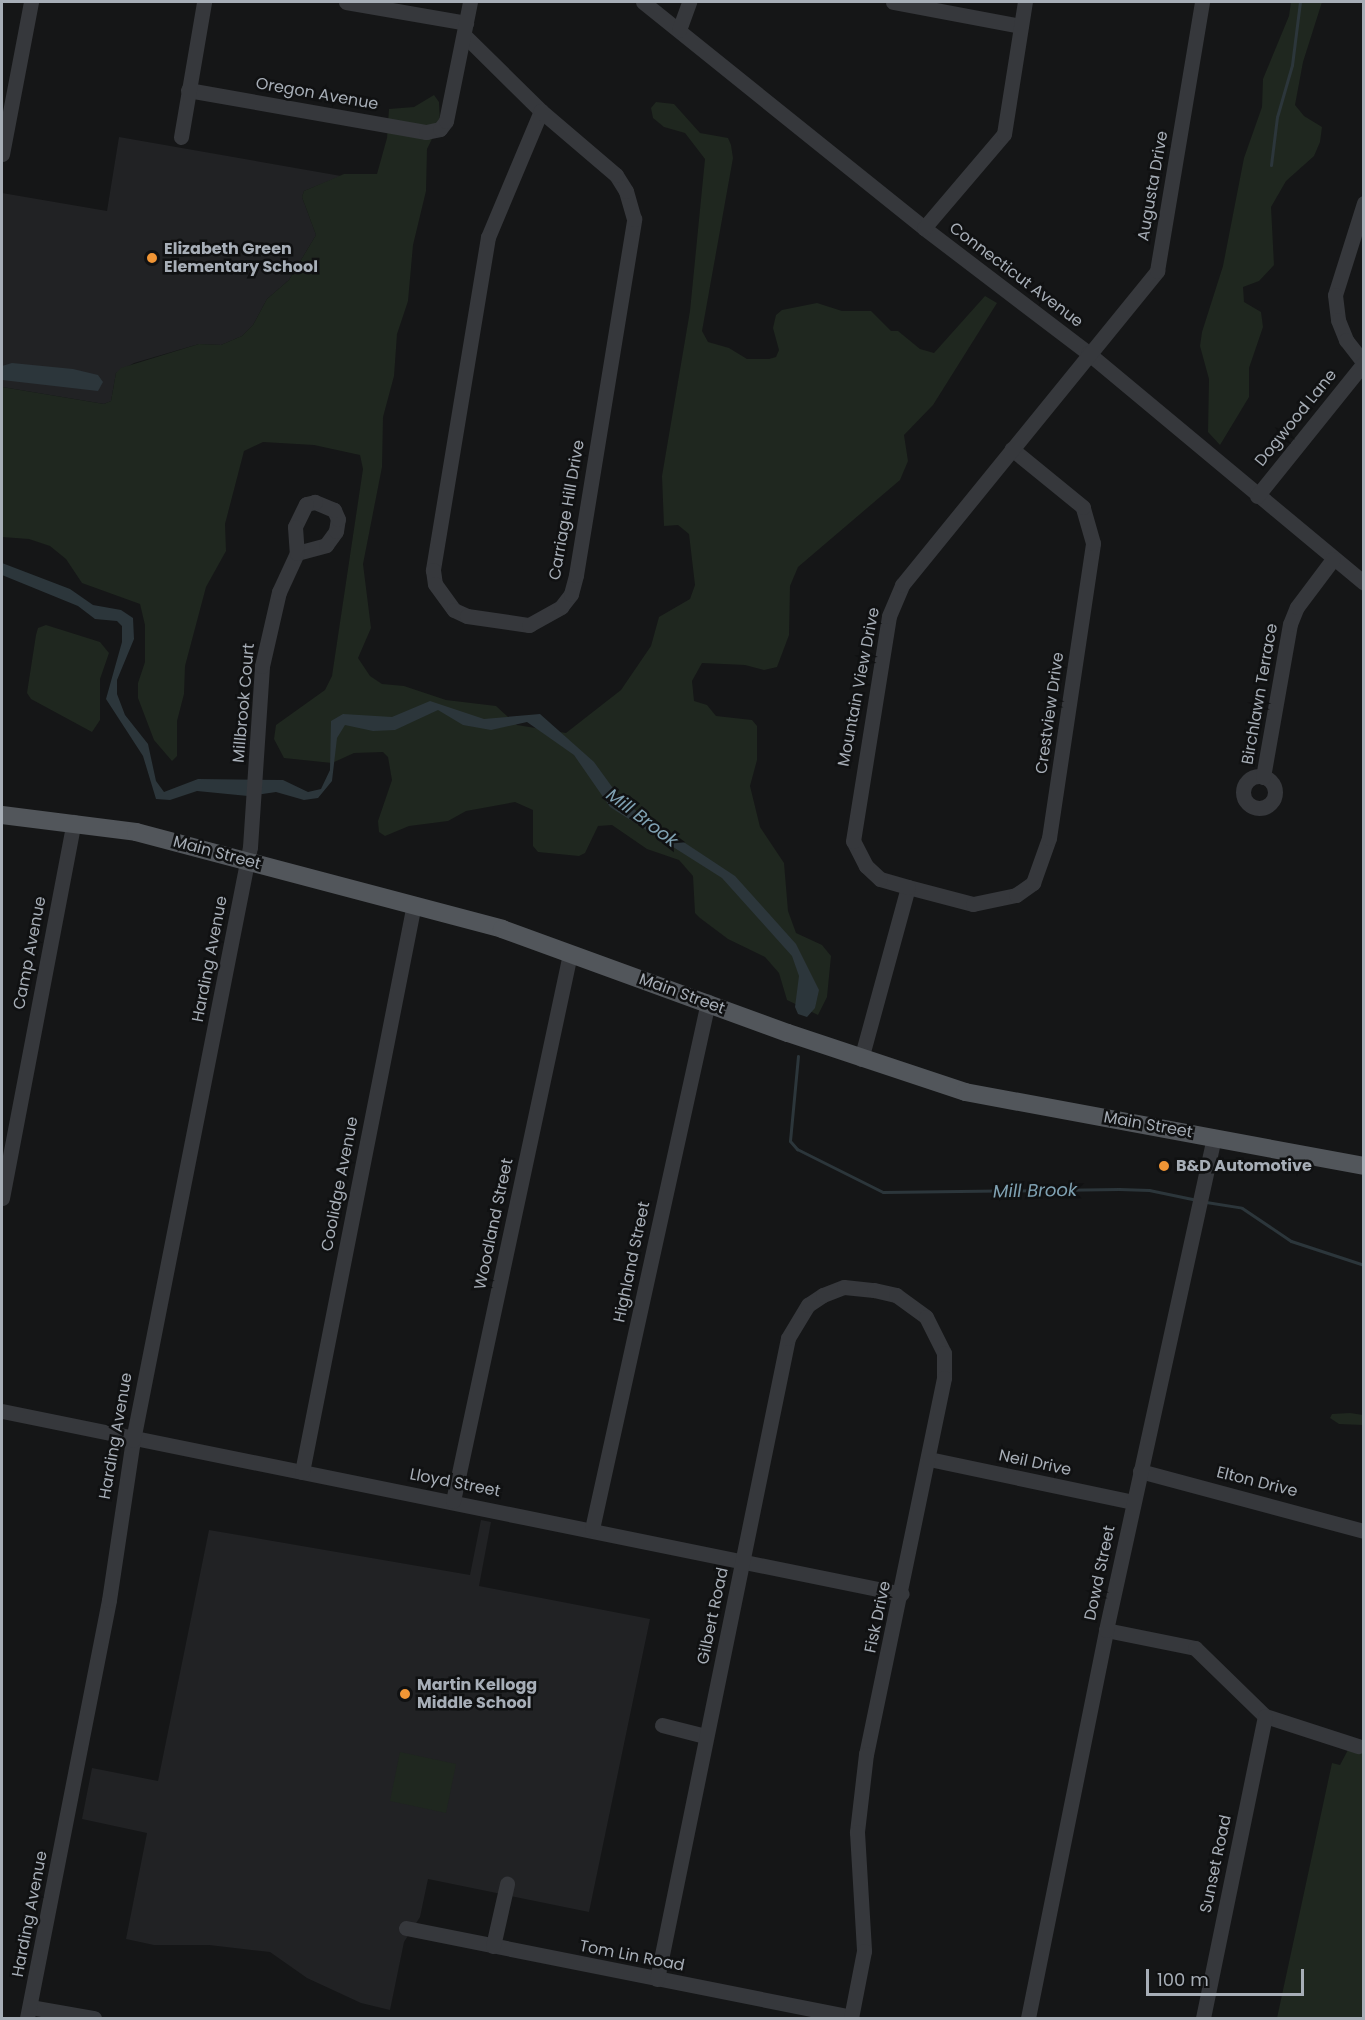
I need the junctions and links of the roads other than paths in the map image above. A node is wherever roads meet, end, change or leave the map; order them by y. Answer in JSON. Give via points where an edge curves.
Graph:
{"nodes":[{"id":1,"x":31,"y":2,"type":"edge"},
{"id":2,"x":204,"y":2,"type":"edge"},
{"id":3,"x":346,"y":2,"type":"edge"},
{"id":4,"x":470,"y":2,"type":"edge"},
{"id":5,"x":643,"y":2,"type":"edge"},
{"id":6,"x":689,"y":2,"type":"edge"},
{"id":7,"x":893,"y":2,"type":"edge"},
{"id":8,"x":1025,"y":2,"type":"edge"},
{"id":9,"x":1202,"y":2,"type":"edge"},
{"id":10,"x":1021,"y":26,"type":"junction"},
{"id":11,"x":465,"y":30,"type":"junction"},
{"id":12,"x":679,"y":30,"type":"junction"},
{"id":13,"x":188,"y":90,"type":"junction"},
{"id":14,"x":541,"y":111,"type":"junction"},
{"id":15,"x":181,"y":137,"type":"dead end"},
{"id":16,"x":2,"y":154,"type":"edge"},
{"id":17,"x":1364,"y":203,"type":"edge"},
{"id":18,"x":924,"y":228,"type":"junction"},
{"id":19,"x":1088,"y":353,"type":"junction"},
{"id":20,"x":1364,"y":363,"type":"edge"},
{"id":21,"x":1012,"y":449,"type":"junction"},
{"id":22,"x":1257,"y":495,"type":"junction"},
{"id":23,"x":297,"y":553,"type":"dead end"},
{"id":24,"x":1333,"y":559,"type":"junction"},
{"id":25,"x":1364,"y":583,"type":"edge"},
{"id":26,"x":1263,"y":777,"type":"dead end"},
{"id":27,"x":2,"y":815,"type":"edge"},
{"id":28,"x":74,"y":822,"type":"junction"},
{"id":29,"x":247,"y":861,"type":"junction"},
{"id":30,"x":908,"y":887,"type":"junction"},
{"id":31,"x":414,"y":904,"type":"junction"},
{"id":32,"x":570,"y":954,"type":"junction"},
{"id":33,"x":708,"y":1002,"type":"junction"},
{"id":34,"x":861,"y":1059,"type":"junction"},
{"id":35,"x":1214,"y":1137,"type":"junction"},
{"id":36,"x":1364,"y":1166,"type":"edge"},
{"id":37,"x":2,"y":1198,"type":"edge"},
{"id":38,"x":844,"y":1287,"type":"joint"},
{"id":39,"x":2,"y":1411,"type":"edge"},
{"id":40,"x":133,"y":1440,"type":"junction"},
{"id":41,"x":929,"y":1460,"type":"junction"},
{"id":42,"x":1140,"y":1471,"type":"junction"},
{"id":43,"x":302,"y":1472,"type":"junction"},
{"id":44,"x":453,"y":1501,"type":"junction"},
{"id":45,"x":1133,"y":1502,"type":"junction"},
{"id":46,"x":592,"y":1529,"type":"junction"},
{"id":47,"x":1364,"y":1531,"type":"edge"},
{"id":48,"x":743,"y":1562,"type":"junction"},
{"id":49,"x":902,"y":1594,"type":"junction"},
{"id":50,"x":1106,"y":1630,"type":"junction"},
{"id":51,"x":1265,"y":1716,"type":"junction"},
{"id":52,"x":662,"y":1725,"type":"dead end"},
{"id":53,"x":705,"y":1736,"type":"junction"},
{"id":54,"x":1358,"y":1746,"type":"dead end"},
{"id":55,"x":507,"y":1884,"type":"dead end"},
{"id":56,"x":406,"y":1928,"type":"dead end"},
{"id":57,"x":493,"y":1946,"type":"junction"},
{"id":58,"x":657,"y":1979,"type":"junction"},
{"id":59,"x":29,"y":2013,"type":"edge"},
{"id":60,"x":851,"y":2018,"type":"edge"},
{"id":61,"x":94,"y":2019,"type":"edge"},
{"id":62,"x":1028,"y":2019,"type":"edge"},
{"id":63,"x":1203,"y":2019,"type":"edge"}],
"edges":[{"from":1,"to":16,"type":"street"},
{"from":2,"to":13,"type":"street"},
{"from":3,"to":11,"type":"street"},
{"from":4,"to":11,"type":"street"},
{"from":5,"to":12,"type":"street","name":"Connecticut Avenue"},
{"from":6,"to":12,"type":"street"},
{"from":7,"to":10,"type":"street"},
{"from":8,"to":10,"type":"street"},
{"from":9,"to":19,"type":"street","name":"Augusta Drive","via":[[1157,271]]},
{"from":10,"to":18,"type":"street","via":[[1004,134]]},
{"from":11,"to":13,"type":"street","name":"Oregon Avenue","via":[[446,121],[440,129],[426,132]]},
{"from":11,"to":14,"type":"street","name":"Carriage Hill Drive"},
{"from":12,"to":18,"type":"street","name":"Connecticut Avenue"},
{"from":13,"to":15,"type":"street"},
{"from":14,"to":14,"type":"street","name":"Carriage Hill Drive","via":[[616,175],[626,191],[634,219],[576,575],[571,594],[561,607],[529,626],[467,616],[454,609],[435,584],[433,570],[488,237]]},
{"from":17,"to":20,"type":"street","via":[[1335,295],[1338,320],[1346,340]]},
{"from":18,"to":19,"type":"street","name":"Connecticut Avenue"},
{"from":19,"to":21,"type":"street","name":"Mountain View Drive"},
{"from":19,"to":22,"type":"street","name":"Connecticut Avenue"},
{"from":20,"to":22,"type":"street","name":"Dogwood Lane"},
{"from":21,"to":30,"type":"street","name":"Mountain View Drive","via":[[902,585],[889,616],[853,841],[866,866],[880,879]]},
{"from":21,"to":30,"type":"street","name":"Crestview Drive","via":[[1083,507],[1093,543],[1049,838],[1033,883],[1016,895],[973,904]]},
{"from":22,"to":24,"type":"street","name":"Connecticut Avenue"},
{"from":23,"to":29,"type":"street","name":"Millbrook Court","via":[[279,591],[262,666]]},
{"from":24,"to":25,"type":"street","name":"Connecticut Avenue"},
{"from":24,"to":26,"type":"street","name":"Birchlawn Terrace","via":[[1297,607],[1290,624]]},
{"from":27,"to":28,"type":"main road","name":"Main Street"},
{"from":28,"to":29,"type":"main road","name":"Main Street","via":[[136,832]]},
{"from":28,"to":37,"type":"street","name":"Camp Avenue"},
{"from":29,"to":31,"type":"main road","name":"Main Street"},
{"from":29,"to":40,"type":"street","name":"Harding Avenue"},
{"from":30,"to":34,"type":"street"},
{"from":31,"to":32,"type":"main road","name":"Main Street","via":[[502,929]]},
{"from":31,"to":43,"type":"street","name":"Coolidge Avenue"},
{"from":32,"to":33,"type":"main road","name":"Main Street"},
{"from":32,"to":44,"type":"street","name":"Woodland Street"},
{"from":33,"to":34,"type":"main road","name":"Main Street"},
{"from":33,"to":46,"type":"street","name":"Highland Street"},
{"from":34,"to":35,"type":"main road","name":"Main Street","via":[[965,1092]]},
{"from":35,"to":36,"type":"main road","name":"Main Street"},
{"from":35,"to":42,"type":"street","name":"Dowd Street"},
{"from":38,"to":41,"type":"street","name":"Fisk Drive","via":[[896,1295],[916,1306],[937,1332],[944,1353],[944,1378]]},
{"from":38,"to":48,"type":"street","name":"Gilbert Road","via":[[808,1305],[788,1338]]},
{"from":39,"to":40,"type":"street","name":"Lloyd Street"},
{"from":40,"to":43,"type":"street","name":"Lloyd Street"},
{"from":40,"to":59,"type":"street","name":"Harding Avenue","via":[[109,1600]]},
{"from":41,"to":45,"type":"street","name":"Neil Drive"},
{"from":41,"to":49,"type":"street","name":"Fisk Drive"},
{"from":42,"to":45,"type":"street","name":"Dowd Street"},
{"from":42,"to":47,"type":"street","name":"Elton Drive"},
{"from":43,"to":44,"type":"street","name":"Lloyd Street"},
{"from":44,"to":46,"type":"street","name":"Lloyd Street"},
{"from":45,"to":50,"type":"street","name":"Dowd Street"},
{"from":46,"to":48,"type":"street","name":"Lloyd Street"},
{"from":48,"to":49,"type":"street","name":"Lloyd Street"},
{"from":48,"to":53,"type":"street","name":"Gilbert Road"},
{"from":49,"to":60,"type":"street","name":"Fisk Drive","via":[[860,1796],[857,1832],[864,1951]]},
{"from":50,"to":51,"type":"street","via":[[1195,1648]]},
{"from":50,"to":62,"type":"street","name":"Dowd Street"},
{"from":51,"to":54,"type":"street"},
{"from":51,"to":63,"type":"street","name":"Sunset Road"},
{"from":52,"to":53,"type":"street"},
{"from":53,"to":58,"type":"street","name":"Gilbert Road"},
{"from":55,"to":57,"type":"street"},
{"from":56,"to":57,"type":"street","name":"Tom Lin Road"},
{"from":57,"to":58,"type":"street","name":"Tom Lin Road"},
{"from":58,"to":60,"type":"street","name":"Tom Lin Road"},
{"from":59,"to":61,"type":"street"}]}
